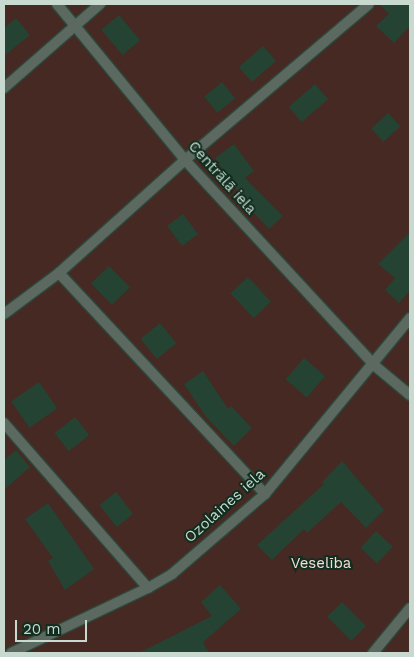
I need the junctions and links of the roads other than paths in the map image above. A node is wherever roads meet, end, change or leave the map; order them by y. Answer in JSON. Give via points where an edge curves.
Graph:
{"nodes":[{"id":1,"x":57,"y":4,"type":"edge"},
{"id":2,"x":100,"y":4,"type":"edge"},
{"id":3,"x":370,"y":4,"type":"edge"},
{"id":4,"x":75,"y":28,"type":"junction"},
{"id":5,"x":4,"y":88,"type":"edge"},
{"id":6,"x":185,"y":160,"type":"junction"},
{"id":7,"x":60,"y":273,"type":"junction"},
{"id":8,"x":4,"y":314,"type":"edge"},
{"id":9,"x":410,"y":318,"type":"edge"},
{"id":10,"x":374,"y":365,"type":"junction"},
{"id":11,"x":410,"y":395,"type":"edge"},
{"id":12,"x":4,"y":423,"type":"edge"},
{"id":13,"x":265,"y":494,"type":"junction"},
{"id":14,"x":148,"y":588,"type":"junction"},
{"id":15,"x":410,"y":608,"type":"edge"},
{"id":16,"x":11,"y":653,"type":"edge"},
{"id":17,"x":373,"y":653,"type":"edge"}],
"edges":[{"from":1,"to":4,"type":"street","name":"Centrālā iela"},
{"from":2,"to":4,"type":"street"},
{"from":3,"to":6,"type":"street"},
{"from":4,"to":5,"type":"street"},
{"from":4,"to":6,"type":"street","name":"Centrālā iela"},
{"from":6,"to":7,"type":"street"},
{"from":6,"to":10,"type":"street","name":"Centrālā iela"},
{"from":7,"to":8,"type":"street"},
{"from":7,"to":13,"type":"street"},
{"from":9,"to":10,"type":"street","name":"Ozolaines iela"},
{"from":10,"to":11,"type":"street","name":"Centrālā iela"},
{"from":10,"to":13,"type":"street","name":"Ozolaines iela"},
{"from":12,"to":14,"type":"street"},
{"from":13,"to":14,"type":"street","name":"Ozolaines iela","via":[[172,574]]},
{"from":14,"to":16,"type":"street","name":"Ozolaines iela"},
{"from":15,"to":17,"type":"street"}]}
